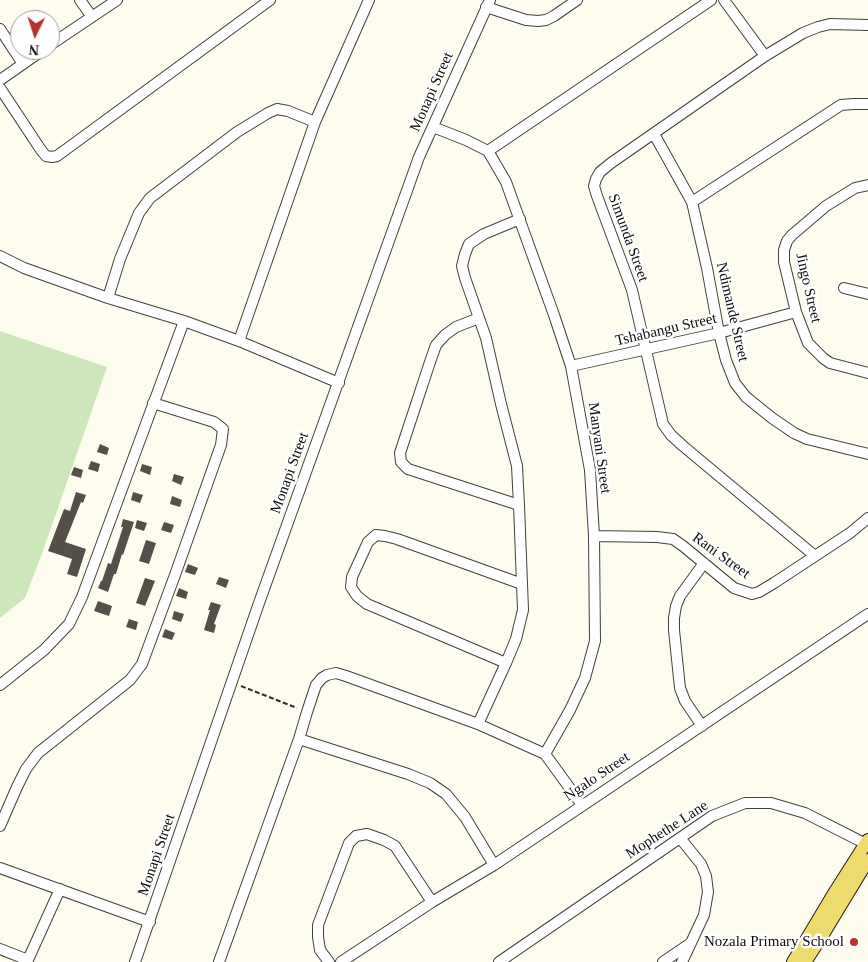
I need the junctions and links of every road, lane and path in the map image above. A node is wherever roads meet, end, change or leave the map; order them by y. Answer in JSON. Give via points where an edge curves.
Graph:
{"nodes":[{"id":1,"x":80,"y":0,"type":"edge"},
{"id":2,"x":117,"y":0,"type":"edge"},
{"id":3,"x":270,"y":0,"type":"edge"},
{"id":4,"x":577,"y":0,"type":"edge"},
{"id":5,"x":712,"y":0,"type":"edge"},
{"id":6,"x":724,"y":0,"type":"edge"},
{"id":7,"x":365,"y":1,"type":"edge"},
{"id":8,"x":488,"y":4,"type":"edge"},
{"id":9,"x":92,"y":17,"type":"junction"},
{"id":10,"x":868,"y":25,"type":"edge"},
{"id":11,"x":0,"y":29,"type":"edge"},
{"id":12,"x":60,"y":38,"type":"edge"},
{"id":13,"x":765,"y":56,"type":"junction"},
{"id":14,"x":29,"y":60,"type":"edge"},
{"id":15,"x":23,"y":64,"type":"junction"},
{"id":16,"x":0,"y":80,"type":"edge"},
{"id":17,"x":0,"y":88,"type":"edge"},
{"id":18,"x":868,"y":104,"type":"edge"},
{"id":19,"x":315,"y":122,"type":"junction"},
{"id":20,"x":433,"y":127,"type":"junction"},
{"id":21,"x":654,"y":134,"type":"junction"},
{"id":22,"x":488,"y":151,"type":"junction"},
{"id":23,"x":868,"y":185,"type":"edge"},
{"id":24,"x":692,"y":202,"type":"junction"},
{"id":25,"x":520,"y":219,"type":"junction"},
{"id":26,"x":0,"y":256,"type":"edge"},
{"id":27,"x":844,"y":288,"type":"dead end"},
{"id":28,"x":868,"y":294,"type":"edge"},
{"id":29,"x":108,"y":298,"type":"junction"},
{"id":30,"x":796,"y":312,"type":"junction"},
{"id":31,"x":479,"y":318,"type":"junction"},
{"id":32,"x":184,"y":321,"type":"junction"},
{"id":33,"x":719,"y":333,"type":"junction"},
{"id":34,"x":239,"y":341,"type":"junction"},
{"id":35,"x":646,"y":350,"type":"junction"},
{"id":36,"x":571,"y":366,"type":"junction"},
{"id":37,"x":868,"y":373,"type":"edge"},
{"id":38,"x":339,"y":383,"type":"junction"},
{"id":39,"x":153,"y":403,"type":"junction"},
{"id":40,"x":868,"y":454,"type":"edge"},
{"id":41,"x":519,"y":505,"type":"junction"},
{"id":42,"x":868,"y":518,"type":"edge"},
{"id":43,"x":594,"y":536,"type":"junction"},
{"id":44,"x":815,"y":556,"type":"junction"},
{"id":45,"x":704,"y":563,"type":"junction"},
{"id":46,"x":522,"y":584,"type":"junction"},
{"id":47,"x":868,"y":614,"type":"edge"},
{"id":48,"x":506,"y":663,"type":"junction"},
{"id":49,"x":232,"y":683,"type":"junction"},
{"id":50,"x":0,"y":685,"type":"edge"},
{"id":51,"x":306,"y":712,"type":"junction"},
{"id":52,"x":478,"y":724,"type":"junction"},
{"id":53,"x":702,"y":726,"type":"junction"},
{"id":54,"x":299,"y":739,"type":"junction"},
{"id":55,"x":545,"y":754,"type":"junction"},
{"id":56,"x":582,"y":805,"type":"junction"},
{"id":57,"x":0,"y":826,"type":"edge"},
{"id":58,"x":680,"y":838,"type":"junction"},
{"id":59,"x":867,"y":843,"type":"edge"},
{"id":60,"x":868,"y":860,"type":"edge"},
{"id":61,"x":494,"y":865,"type":"junction"},
{"id":62,"x":0,"y":868,"type":"edge"},
{"id":63,"x":60,"y":889,"type":"junction"},
{"id":64,"x":432,"y":902,"type":"junction"},
{"id":65,"x":150,"y":922,"type":"junction"},
{"id":66,"x":692,"y":942,"type":"junction"},
{"id":67,"x":0,"y":949,"type":"edge"},
{"id":68,"x":27,"y":961,"type":"edge"},
{"id":69,"x":135,"y":962,"type":"edge"},
{"id":70,"x":219,"y":962,"type":"edge"},
{"id":71,"x":329,"y":962,"type":"edge"},
{"id":72,"x":341,"y":962,"type":"edge"},
{"id":73,"x":499,"y":962,"type":"edge"},
{"id":74,"x":663,"y":962,"type":"edge"},
{"id":75,"x":682,"y":962,"type":"edge"},
{"id":76,"x":793,"y":962,"type":"edge"},
{"id":77,"x":805,"y":962,"type":"edge"}],
"edges":[{"from":1,"to":9,"type":"street"},
{"from":2,"to":9,"type":"street"},
{"from":3,"to":17,"type":"street","via":[[57,156],[46,156]]},
{"from":4,"to":8,"type":"street","via":[[554,16],[538,21],[526,20]]},
{"from":5,"to":22,"type":"street"},
{"from":6,"to":13,"type":"street"},
{"from":7,"to":19,"type":"street"},
{"from":8,"to":20,"type":"street","name":"Monapi Street"},
{"from":9,"to":12,"type":"street"},
{"from":10,"to":13,"type":"street","name":"Simunda Street","via":[[830,24],[818,27]]},
{"from":11,"to":15,"type":"street"},
{"from":13,"to":21,"type":"street","name":"Simunda Street"},
{"from":14,"to":15,"type":"street"},
{"from":15,"to":16,"type":"street"},
{"from":18,"to":24,"type":"street","via":[[841,105]]},
{"from":19,"to":29,"type":"street","via":[[288,111],[268,113],[237,132],[150,198],[139,214]]},
{"from":19,"to":34,"type":"street"},
{"from":20,"to":22,"type":"street"},
{"from":20,"to":38,"type":"street","name":"Monapi Street","via":[[419,157]]},
{"from":21,"to":24,"type":"street","name":"Ndimande Street"},
{"from":21,"to":35,"type":"street","name":"Simunda Street","via":[[600,172],[594,186],[632,290]]},
{"from":22,"to":25,"type":"street","name":"Manyani Street","via":[[506,182]]},
{"from":23,"to":30,"type":"street","name":"Jingo Street","via":[[855,188],[826,206],[787,241],[784,262]]},
{"from":24,"to":33,"type":"street","name":"Ndimande Street"},
{"from":25,"to":31,"type":"street","via":[[469,244],[462,266]]},
{"from":25,"to":36,"type":"street","name":"Manyani Street"},
{"from":26,"to":29,"type":"street"},
{"from":27,"to":28,"type":"street"},
{"from":29,"to":32,"type":"street"},
{"from":30,"to":33,"type":"street","name":"Tshabangu Street"},
{"from":30,"to":37,"type":"street","name":"Jingo Street","via":[[808,343],[823,358],[830,363]]},
{"from":31,"to":41,"type":"street","via":[[518,466]]},
{"from":31,"to":41,"type":"street","via":[[456,327],[436,345],[400,453],[401,462],[408,469]]},
{"from":32,"to":34,"type":"street"},
{"from":32,"to":39,"type":"street"},
{"from":33,"to":35,"type":"street","name":"Tshabangu Street"},
{"from":33,"to":40,"type":"street","name":"Ndimande Street","via":[[729,368],[746,397],[794,433]]},
{"from":34,"to":38,"type":"street"},
{"from":35,"to":36,"type":"street","name":"Tshabangu Street"},
{"from":35,"to":44,"type":"street","name":"Simunda Street","via":[[663,424],[671,435]]},
{"from":36,"to":43,"type":"street","name":"Manyani Street","via":[[590,470]]},
{"from":38,"to":49,"type":"street","name":"Monapi Street"},
{"from":39,"to":50,"type":"street","via":[[70,624],[44,650]]},
{"from":39,"to":57,"type":"street","via":[[214,422],[223,429],[221,445],[175,575],[142,664],[130,680],[38,753],[26,769]]},
{"from":41,"to":46,"type":"street"},
{"from":42,"to":44,"type":"street","name":"Rani Street"},
{"from":43,"to":45,"type":"street","name":"Rani Street","via":[[673,539]]},
{"from":43,"to":55,"type":"street","name":"Manyani Street","via":[[595,641],[585,678]]},
{"from":44,"to":45,"type":"street","name":"Rani Street","via":[[752,594],[734,588]]},
{"from":45,"to":53,"type":"street","via":[[680,596],[674,618],[680,688],[684,700]]},
{"from":46,"to":48,"type":"street","via":[[523,610]]},
{"from":46,"to":48,"type":"street","via":[[376,535],[368,542],[352,577],[356,596],[367,604]]},
{"from":47,"to":53,"type":"street","name":"Ngalo Street"},
{"from":48,"to":52,"type":"street"},
{"from":49,"to":51,"type":"path"},
{"from":49,"to":65,"type":"street","name":"Monapi Street"},
{"from":51,"to":52,"type":"street","via":[[316,685],[322,678],[336,673]]},
{"from":51,"to":54,"type":"street"},
{"from":52,"to":55,"type":"street"},
{"from":53,"to":56,"type":"street","name":"Ngalo Street"},
{"from":54,"to":61,"type":"street","via":[[430,783],[446,794],[465,817]]},
{"from":54,"to":70,"type":"street"},
{"from":55,"to":56,"type":"street"},
{"from":56,"to":61,"type":"street","name":"Ngalo Street"},
{"from":58,"to":59,"type":"street","name":"Mophethe Lane","via":[[712,816],[745,803],[771,803],[805,813]]},
{"from":58,"to":66,"type":"street","via":[[701,864],[708,892],[704,915]]},
{"from":58,"to":73,"type":"street","name":"Mophethe Lane"},
{"from":59,"to":76,"type":"main road"},
{"from":60,"to":77,"type":"main road"},
{"from":61,"to":64,"type":"street","name":"Ngalo Street"},
{"from":62,"to":63,"type":"street"},
{"from":63,"to":65,"type":"street"},
{"from":63,"to":68,"type":"street"},
{"from":64,"to":71,"type":"street","via":[[395,846],[368,834],[356,836],[342,858],[318,925],[320,950]]},
{"from":64,"to":72,"type":"street","name":"Ngalo Street"},
{"from":65,"to":69,"type":"street","name":"Monapi Street"},
{"from":66,"to":74,"type":"street"},
{"from":66,"to":75,"type":"street"},
{"from":67,"to":68,"type":"street"}]}
